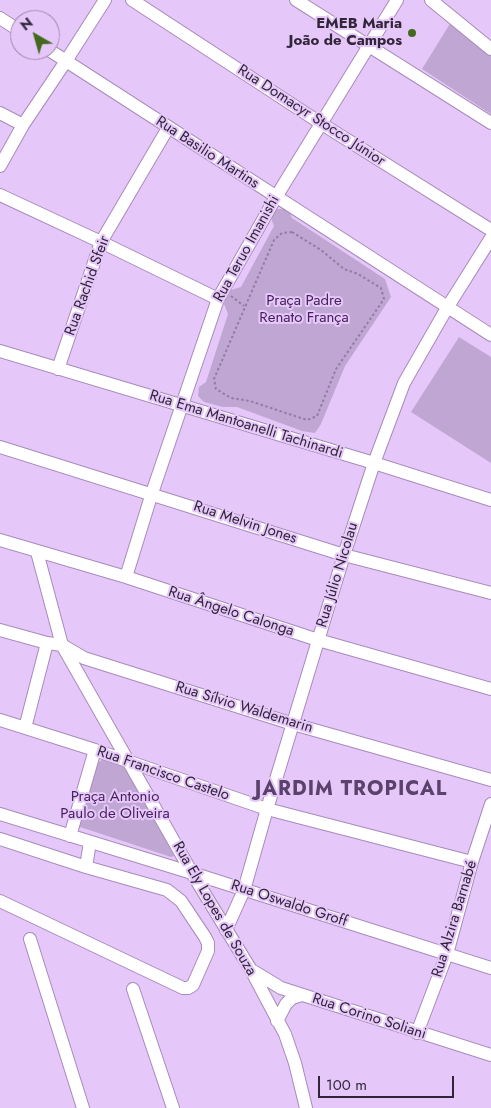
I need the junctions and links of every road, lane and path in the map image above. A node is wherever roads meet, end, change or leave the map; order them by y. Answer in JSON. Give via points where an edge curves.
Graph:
{"nodes":[{"id":1,"x":105,"y":0,"type":"edge"},
{"id":2,"x":132,"y":0,"type":"edge"},
{"id":3,"x":296,"y":0,"type":"edge"},
{"id":4,"x":397,"y":0,"type":"edge"},
{"id":5,"x":431,"y":0,"type":"edge"},
{"id":6,"x":368,"y":46,"type":"junction"},
{"id":7,"x":491,"y":49,"type":"edge"},
{"id":8,"x":60,"y":57,"type":"edge"},
{"id":9,"x":66,"y":61,"type":"junction"},
{"id":10,"x":0,"y":112,"type":"edge"},
{"id":11,"x":491,"y":123,"type":"edge"},
{"id":12,"x":322,"y":124,"type":"junction"},
{"id":13,"x":23,"y":125,"type":"junction"},
{"id":14,"x":168,"y":128,"type":"junction"},
{"id":15,"x":0,"y":166,"type":"edge"},
{"id":16,"x":0,"y":195,"type":"edge"},
{"id":17,"x":276,"y":197,"type":"junction"},
{"id":18,"x":491,"y":230,"type":"edge"},
{"id":19,"x":491,"y":238,"type":"edge"},
{"id":20,"x":101,"y":242,"type":"junction"},
{"id":21,"x":218,"y":299,"type":"junction"},
{"id":22,"x":244,"y":306,"type":"junction"},
{"id":23,"x":447,"y":308,"type":"junction"},
{"id":24,"x":491,"y":335,"type":"edge"},
{"id":25,"x":0,"y":351,"type":"edge"},
{"id":26,"x":58,"y":369,"type":"junction"},
{"id":27,"x":181,"y":405,"type":"junction"},
{"id":28,"x":0,"y":447,"type":"edge"},
{"id":29,"x":374,"y":463,"type":"junction"},
{"id":30,"x":152,"y":493,"type":"junction"},
{"id":31,"x":491,"y":500,"type":"edge"},
{"id":32,"x":0,"y":540,"type":"edge"},
{"id":33,"x":37,"y":552,"type":"junction"},
{"id":34,"x":344,"y":554,"type":"junction"},
{"id":35,"x":126,"y":577,"type":"junction"},
{"id":36,"x":491,"y":593,"type":"edge"},
{"id":37,"x":0,"y":630,"type":"edge"},
{"id":38,"x":318,"y":640,"type":"junction"},
{"id":39,"x":47,"y":644,"type":"junction"},
{"id":40,"x":62,"y":645,"type":"junction"},
{"id":41,"x":108,"y":666,"type":"junction"},
{"id":42,"x":84,"y":684,"type":"junction"},
{"id":43,"x":491,"y":689,"type":"edge"},
{"id":44,"x":0,"y":720,"type":"edge"},
{"id":45,"x":293,"y":724,"type":"junction"},
{"id":46,"x":25,"y":728,"type":"junction"},
{"id":47,"x":95,"y":750,"type":"junction"},
{"id":48,"x":129,"y":763,"type":"junction"},
{"id":49,"x":164,"y":775,"type":"junction"},
{"id":50,"x":491,"y":780,"type":"edge"},
{"id":51,"x":148,"y":793,"type":"junction"},
{"id":52,"x":491,"y":804,"type":"edge"},
{"id":53,"x":267,"y":809,"type":"junction"},
{"id":54,"x":0,"y":814,"type":"edge"},
{"id":55,"x":70,"y":836,"type":"junction"},
{"id":56,"x":0,"y":839,"type":"edge"},
{"id":57,"x":90,"y":842,"type":"junction"},
{"id":58,"x":472,"y":862,"type":"junction"},
{"id":59,"x":86,"y":867,"type":"junction"},
{"id":60,"x":192,"y":873,"type":"junction"},
{"id":61,"x":244,"y":890,"type":"junction"},
{"id":62,"x":0,"y":901,"type":"edge"},
{"id":63,"x":226,"y":930,"type":"junction"},
{"id":64,"x":30,"y":939,"type":"dead end"},
{"id":65,"x":447,"y":954,"type":"junction"},
{"id":66,"x":491,"y":968,"type":"edge"},
{"id":67,"x":251,"y":970,"type":"junction"},
{"id":68,"x":133,"y":989,"type":"dead end"},
{"id":69,"x":302,"y":995,"type":"junction"},
{"id":70,"x":277,"y":1021,"type":"junction"},
{"id":71,"x":417,"y":1033,"type":"junction"},
{"id":72,"x":491,"y":1055,"type":"edge"},
{"id":73,"x":83,"y":1108,"type":"edge"},
{"id":74,"x":172,"y":1108,"type":"edge"},
{"id":75,"x":306,"y":1108,"type":"edge"}],
"edges":[{"from":1,"to":9,"type":"street"},
{"from":2,"to":12,"type":"street","name":"Rua Domacyr Stocco Júnior"},
{"from":3,"to":6,"type":"street"},
{"from":4,"to":6,"type":"street","name":"Rua Teruo Imanishi"},
{"from":5,"to":7,"type":"street"},
{"from":6,"to":11,"type":"street"},
{"from":6,"to":12,"type":"street","name":"Rua Teruo Imanishi"},
{"from":8,"to":9,"type":"street","name":"Rua Basilio Martins"},
{"from":9,"to":13,"type":"street"},
{"from":9,"to":14,"type":"street","name":"Rua Basilio Martins"},
{"from":10,"to":13,"type":"street"},
{"from":12,"to":17,"type":"street","name":"Rua Teruo Imanishi"},
{"from":12,"to":18,"type":"street","name":"Rua Domacyr Stocco Júnior"},
{"from":13,"to":15,"type":"street"},
{"from":14,"to":17,"type":"street","name":"Rua Basilio Martins"},
{"from":14,"to":20,"type":"street","name":"Rua Rachid Sfeir"},
{"from":16,"to":20,"type":"street"},
{"from":17,"to":21,"type":"street","name":"Rua Teruo Imanishi"},
{"from":17,"to":23,"type":"street","name":"Rua Basilio Martins"},
{"from":19,"to":23,"type":"street","name":"Rua Júlio Nicolau"},
{"from":20,"to":21,"type":"street"},
{"from":20,"to":26,"type":"street","name":"Rua Rachid Sfeir"},
{"from":21,"to":22,"type":"path","via":[[230,295]]},
{"from":21,"to":27,"type":"street","name":"Rua Teruo Imanishi"},
{"from":22,"to":22,"type":"path","via":[[214,379],[216,390],[231,398],[307,420],[317,416],[336,368],[384,299],[381,288],[344,269],[322,250],[292,232],[282,233],[274,240]]},
{"from":23,"to":24,"type":"street","name":"Rua Basilio Martins"},
{"from":23,"to":29,"type":"street","name":"Rua Júlio Nicolau","via":[[404,383]]},
{"from":25,"to":26,"type":"street","name":"Rua Ema Mantoanelli Tachinardi"},
{"from":26,"to":27,"type":"street","name":"Rua Ema Mantoanelli Tachinardi"},
{"from":27,"to":29,"type":"street","name":"Rua Ema Mantoanelli Tachinardi"},
{"from":27,"to":30,"type":"street","name":"Rua Teruo Imanishi"},
{"from":28,"to":30,"type":"street","name":"Rua Melvin Jones"},
{"from":29,"to":31,"type":"street","name":"Rua Ema Mantoanelli Tachinardi"},
{"from":29,"to":34,"type":"street","name":"Rua Júlio Nicolau"},
{"from":30,"to":34,"type":"street","name":"Rua Melvin Jones"},
{"from":30,"to":35,"type":"street","name":"Rua Teruo Imanishi"},
{"from":32,"to":33,"type":"street","name":"Rua Ângelo Calonga"},
{"from":33,"to":35,"type":"street","name":"Rua Ângelo Calonga"},
{"from":33,"to":40,"type":"street","name":"Rua Ely Lopes de Souza"},
{"from":34,"to":36,"type":"street","name":"Rua Melvin Jones"},
{"from":34,"to":38,"type":"street","name":"Rua Júlio Nicolau"},
{"from":35,"to":38,"type":"street","name":"Rua Ângelo Calonga"},
{"from":37,"to":39,"type":"street","name":"Rua Sílvio Waldemarin"},
{"from":38,"to":43,"type":"street","name":"Rua Ângelo Calonga"},
{"from":38,"to":45,"type":"street","name":"Rua Júlio Nicolau"},
{"from":39,"to":40,"type":"street","name":"Rua Sílvio Waldemarin"},
{"from":39,"to":46,"type":"street"},
{"from":40,"to":41,"type":"street","name":"Rua Sílvio Waldemarin","via":[[84,658]]},
{"from":40,"to":42,"type":"street","name":"Rua Ely Lopes de Souza"},
{"from":41,"to":42,"type":"street","via":[[96,668]]},
{"from":41,"to":45,"type":"street","name":"Rua Sílvio Waldemarin"},
{"from":42,"to":48,"type":"street","name":"Rua Ely Lopes de Souza"},
{"from":44,"to":46,"type":"street","name":"Rua Francisco Castelo"},
{"from":45,"to":50,"type":"street","name":"Rua Sílvio Waldemarin"},
{"from":45,"to":53,"type":"street","name":"Rua Júlio Nicolau"},
{"from":46,"to":47,"type":"street","name":"Rua Francisco Castelo"},
{"from":47,"to":48,"type":"street","name":"Rua Francisco Castelo"},
{"from":47,"to":55,"type":"street"},
{"from":48,"to":49,"type":"street","name":"Rua Francisco Castelo"},
{"from":48,"to":51,"type":"street","name":"Rua Ely Lopes de Souza"},
{"from":49,"to":51,"type":"street","via":[[156,777]]},
{"from":49,"to":53,"type":"street","name":"Rua Francisco Castelo"},
{"from":51,"to":60,"type":"street","name":"Rua Ely Lopes de Souza"},
{"from":52,"to":58,"type":"street","name":"Rua Alzira Barnabé"},
{"from":53,"to":58,"type":"street","name":"Rua Francisco Castelo"},
{"from":53,"to":61,"type":"street","name":"Rua Júlio Nicolau"},
{"from":54,"to":55,"type":"street","name":"Rua Oswaldo Groff"},
{"from":55,"to":57,"type":"street","name":"Rua Oswaldo Groff"},
{"from":56,"to":59,"type":"street"},
{"from":57,"to":59,"type":"street"},
{"from":57,"to":60,"type":"street","name":"Rua Oswaldo Groff"},
{"from":58,"to":65,"type":"street","name":"Rua Alzira Barnabé"},
{"from":59,"to":62,"type":"street","via":[[167,890],[181,901],[208,944],[193,985],[182,988]]},
{"from":60,"to":61,"type":"street","name":"Rua Oswaldo Groff"},
{"from":60,"to":63,"type":"street","name":"Rua Ely Lopes de Souza"},
{"from":61,"to":63,"type":"street","name":"Rua Júlio Nicolau"},
{"from":61,"to":65,"type":"street","name":"Rua Oswaldo Groff"},
{"from":63,"to":67,"type":"street","name":"Rua Ely Lopes de Souza"},
{"from":64,"to":73,"type":"street"},
{"from":65,"to":66,"type":"street","name":"Rua Oswaldo Groff"},
{"from":65,"to":71,"type":"street","name":"Rua Alzira Barnabé"},
{"from":67,"to":69,"type":"street","name":"Rua Corino Soliani","via":[[281,988]]},
{"from":67,"to":70,"type":"street","name":"Rua Ely Lopes de Souza"},
{"from":68,"to":74,"type":"street"},
{"from":69,"to":70,"type":"street","via":[[286,1004]]},
{"from":69,"to":71,"type":"street","name":"Rua Corino Soliani"},
{"from":70,"to":75,"type":"street","name":"Rua Ely Lopes de Souza","via":[[285,1034]]},
{"from":71,"to":72,"type":"street","name":"Rua Corino Soliani"}]}
